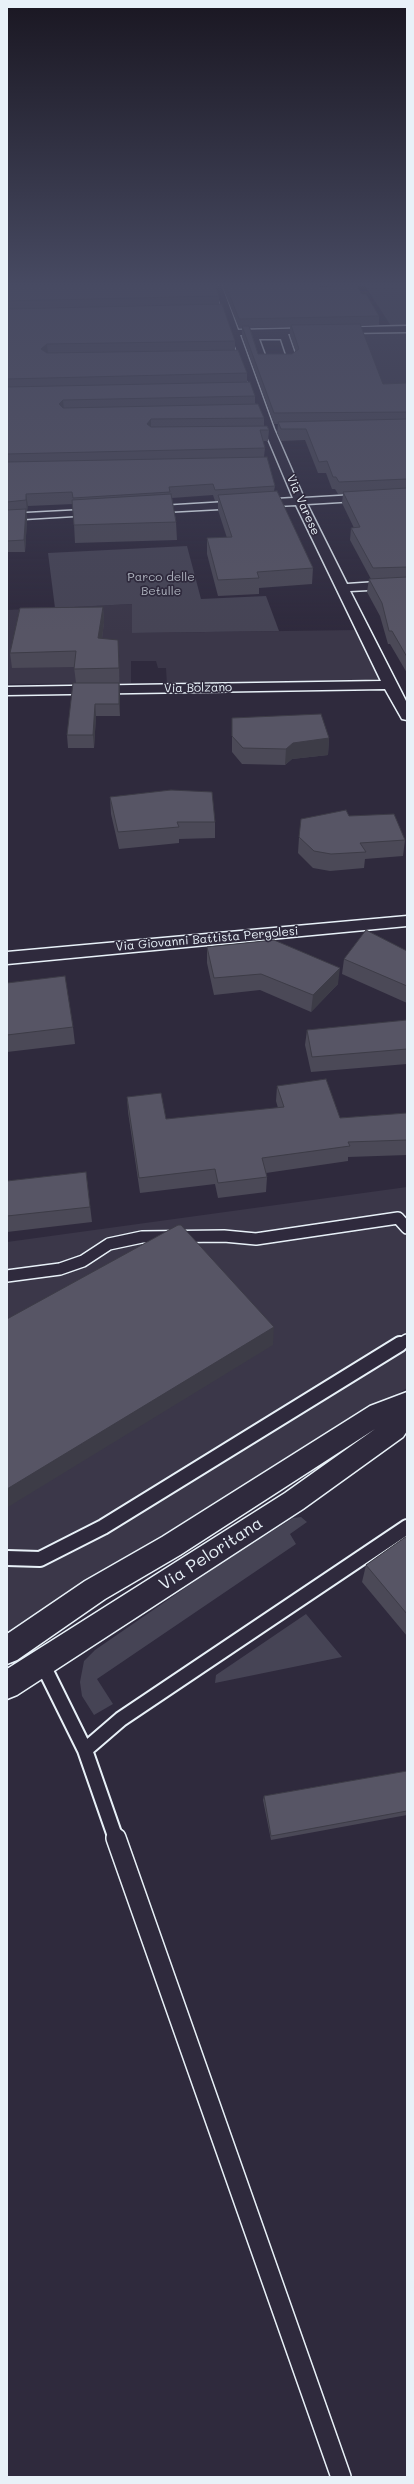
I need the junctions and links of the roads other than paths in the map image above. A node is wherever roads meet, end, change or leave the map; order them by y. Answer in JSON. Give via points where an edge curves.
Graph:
{"nodes":[{"id":1,"x":255,"y":402,"type":"edge"},
{"id":2,"x":284,"y":429,"type":"edge"},
{"id":3,"x":268,"y":432,"type":"junction"},
{"id":4,"x":407,"y":495,"type":"edge"},
{"id":5,"x":300,"y":501,"type":"junction"},
{"id":6,"x":134,"y":510,"type":"edge"},
{"id":7,"x":118,"y":511,"type":"edge"},
{"id":8,"x":7,"y":517,"type":"edge"},
{"id":9,"x":407,"y":584,"type":"edge"},
{"id":10,"x":342,"y":588,"type":"junction"},
{"id":11,"x":390,"y":686,"type":"junction"},
{"id":12,"x":7,"y":690,"type":"edge"},
{"id":13,"x":407,"y":716,"type":"edge"},
{"id":14,"x":407,"y":921,"type":"edge"},
{"id":15,"x":7,"y":958,"type":"edge"},
{"id":16,"x":407,"y":1228,"type":"edge"},
{"id":17,"x":7,"y":1276,"type":"edge"},
{"id":18,"x":407,"y":1340,"type":"edge"},
{"id":19,"x":407,"y":1402,"type":"edge"},
{"id":20,"x":407,"y":1413,"type":"edge"},
{"id":21,"x":407,"y":1527,"type":"edge"},
{"id":22,"x":9,"y":1561,"type":"edge"},
{"id":23,"x":7,"y":1650,"type":"edge"},
{"id":24,"x":42,"y":1663,"type":"junction"},
{"id":25,"x":7,"y":1685,"type":"edge"},
{"id":26,"x":84,"y":1750,"type":"junction"},
{"id":27,"x":341,"y":2477,"type":"edge"}],
"edges":[{"from":1,"to":3,"type":"street","name":"Via Varese"},
{"from":2,"to":3,"type":"street"},
{"from":3,"to":5,"type":"street","name":"Via Varese","via":[[278,463]]},
{"from":4,"to":5,"type":"street"},
{"from":5,"to":6,"type":"street"},
{"from":5,"to":10,"type":"street","name":"Via Varese"},
{"from":7,"to":8,"type":"street"},
{"from":9,"to":10,"type":"street"},
{"from":10,"to":11,"type":"street","name":"Via Varese"},
{"from":11,"to":12,"type":"street","name":"Via Bolzano"},
{"from":11,"to":13,"type":"street","name":"Via Varese"},
{"from":14,"to":15,"type":"street","name":"Via Giovanni Battista Pergolesi"},
{"from":16,"to":17,"type":"lane","via":[[398,1218],[256,1239],[224,1236],[142,1237],[109,1244],[83,1261],[60,1269]]},
{"from":18,"to":22,"type":"lane","via":[[103,1527],[40,1559]]},
{"from":19,"to":23,"type":"street","name":"Via Peloritana","via":[[379,1413],[178,1542],[95,1590]]},
{"from":20,"to":24,"type":"street","name":"Via Peloritana","via":[[394,1429],[294,1501]]},
{"from":21,"to":26,"type":"lane","via":[[121,1719]]},
{"from":24,"to":25,"type":"street","name":"Via Peloritana"},
{"from":24,"to":26,"type":"lane"},
{"from":26,"to":27,"type":"lane"}]}
